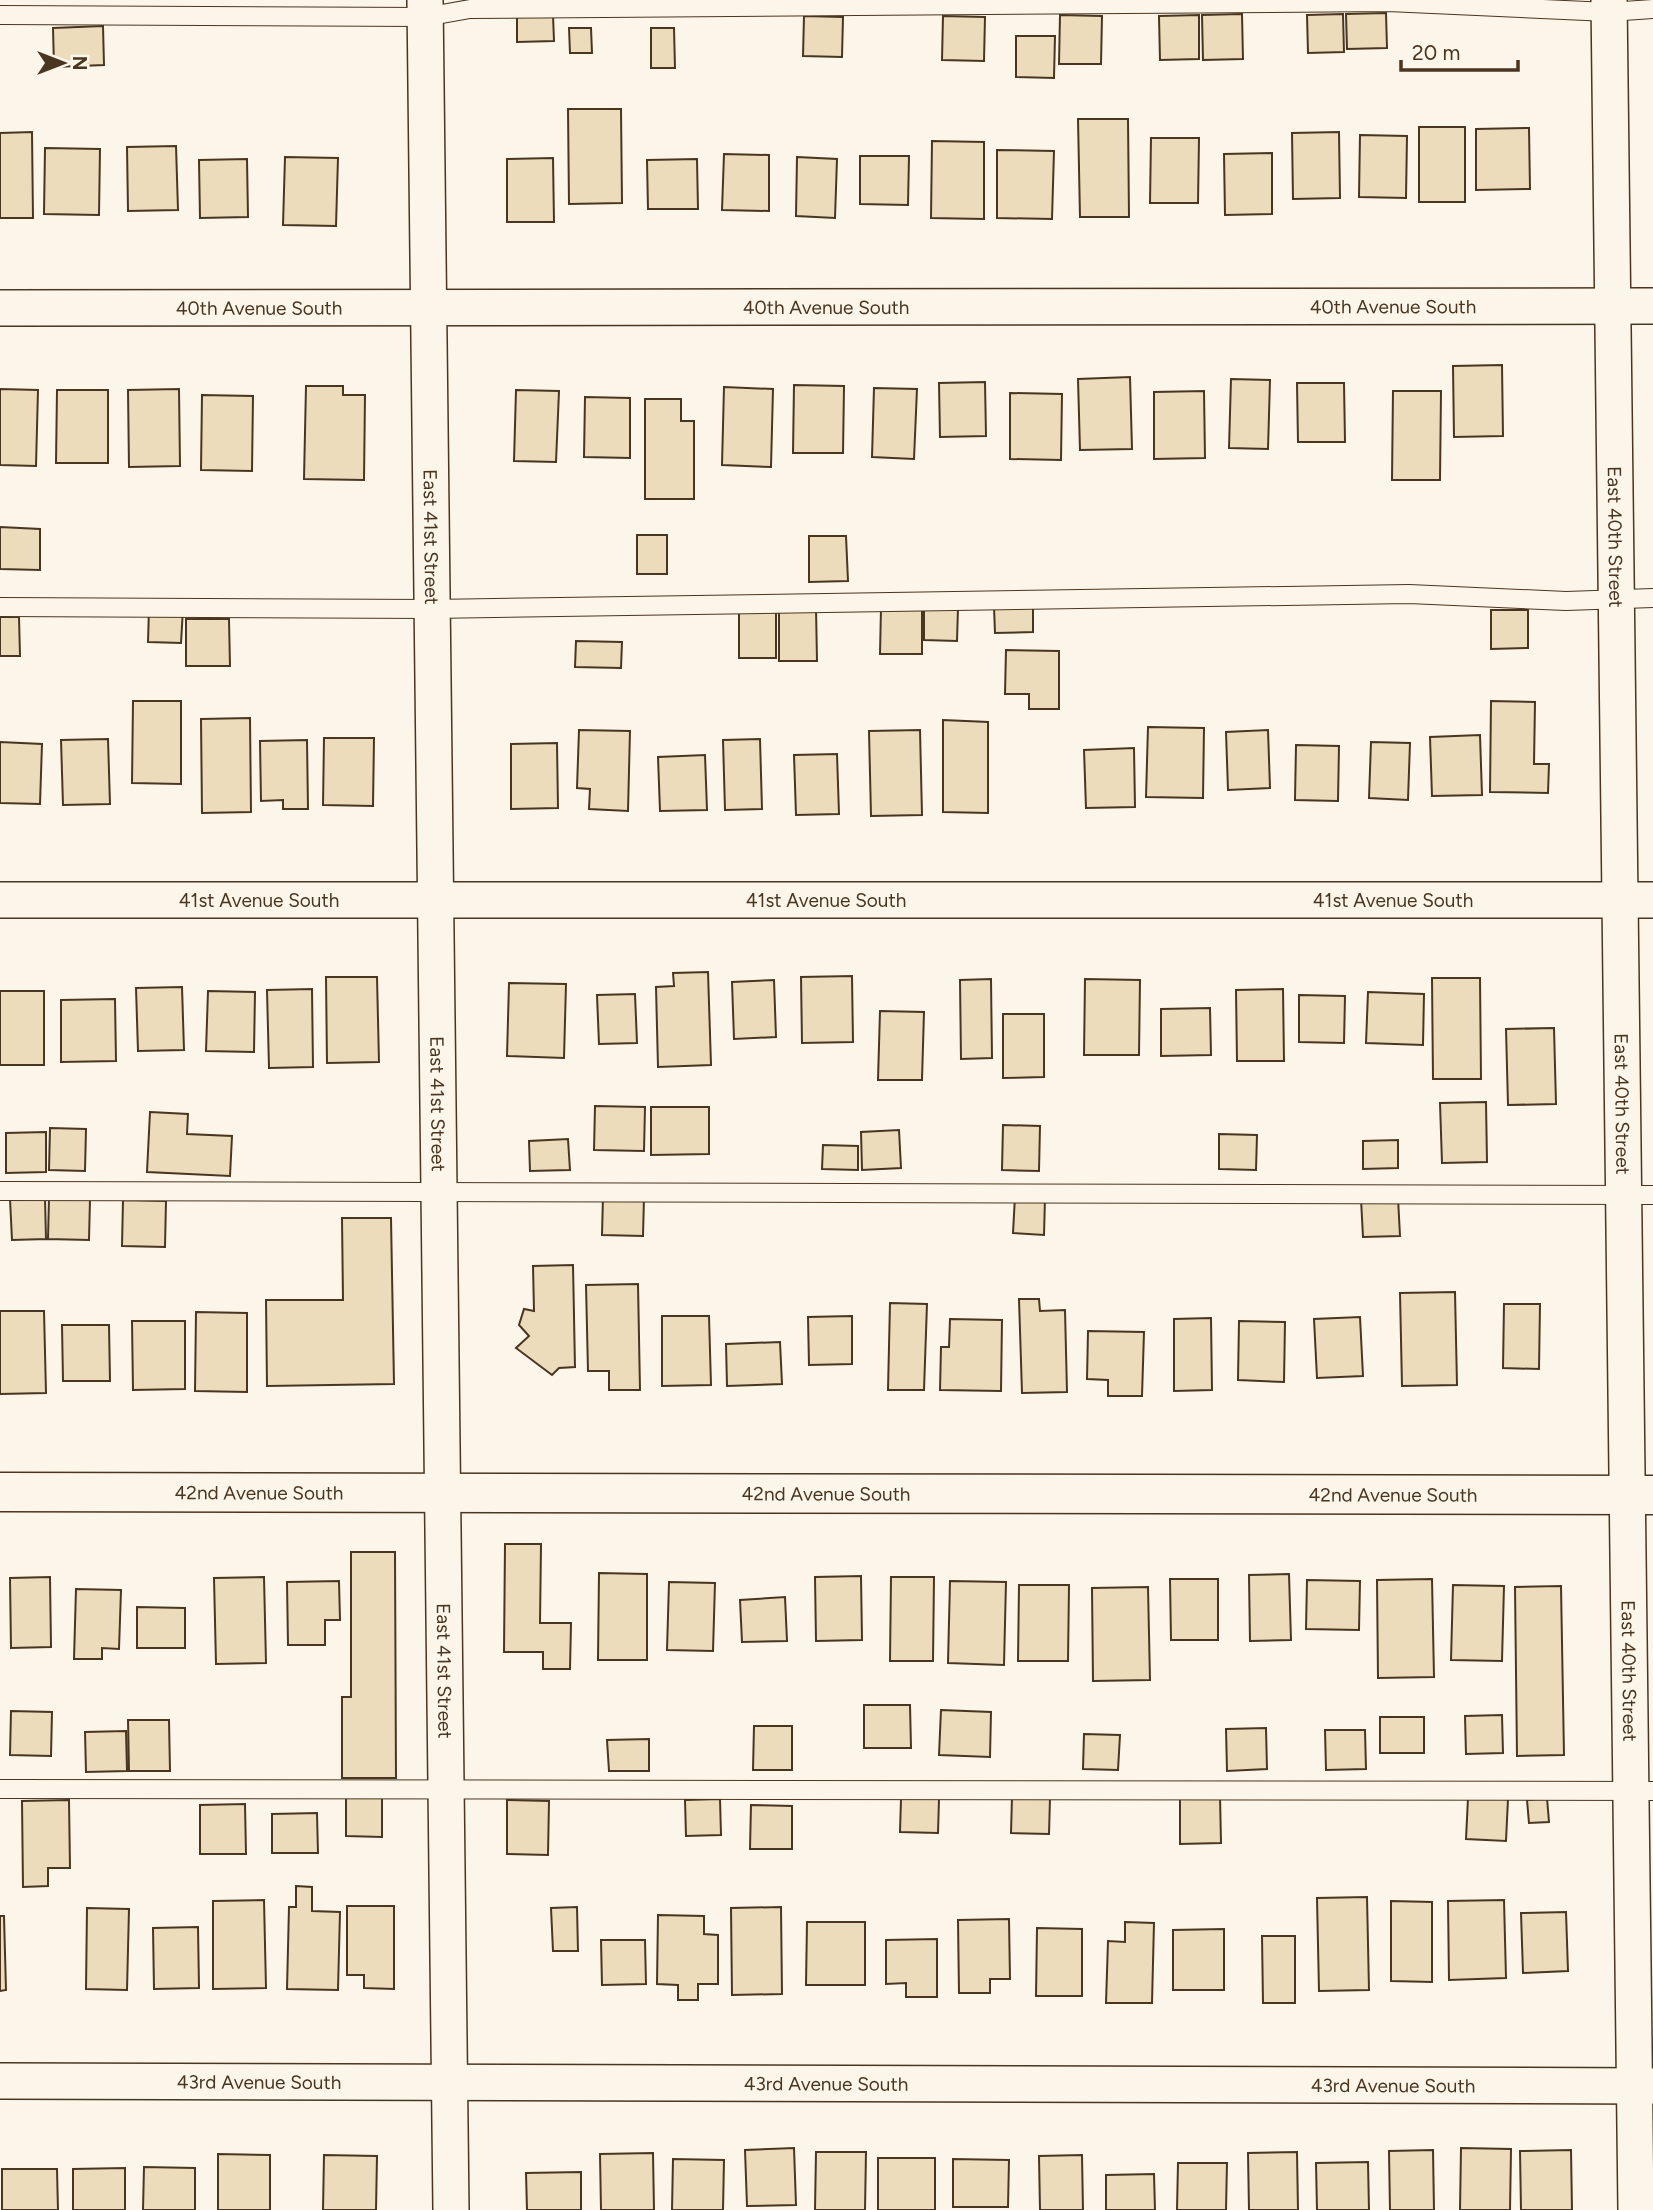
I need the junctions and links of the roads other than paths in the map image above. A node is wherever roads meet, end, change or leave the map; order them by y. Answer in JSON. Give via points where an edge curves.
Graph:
{"nodes":[{"id":1,"x":1609,"y":6,"type":"edge"},
{"id":2,"x":425,"y":8,"type":"edge"},
{"id":3,"x":1653,"y":9,"type":"edge"},
{"id":4,"x":0,"y":15,"type":"edge"},
{"id":5,"x":1615,"y":306,"type":"junction"},
{"id":6,"x":1653,"y":306,"type":"edge"},
{"id":7,"x":428,"y":307,"type":"junction"},
{"id":8,"x":0,"y":308,"type":"edge"},
{"id":9,"x":1653,"y":598,"type":"edge"},
{"id":10,"x":1618,"y":599,"type":"junction"},
{"id":11,"x":0,"y":607,"type":"edge"},
{"id":12,"x":432,"y":608,"type":"junction"},
{"id":13,"x":436,"y":899,"type":"junction"},
{"id":14,"x":0,"y":900,"type":"edge"},
{"id":15,"x":1638,"y":900,"type":"edge"},
{"id":16,"x":440,"y":1190,"type":"junction"},
{"id":17,"x":0,"y":1191,"type":"edge"},
{"id":18,"x":1639,"y":1195,"type":"edge"},
{"id":19,"x":0,"y":1492,"type":"edge"},
{"id":20,"x":443,"y":1493,"type":"junction"},
{"id":21,"x":1641,"y":1495,"type":"edge"},
{"id":22,"x":0,"y":1789,"type":"edge"},
{"id":23,"x":448,"y":1789,"type":"junction"},
{"id":24,"x":1641,"y":1791,"type":"edge"},
{"id":25,"x":0,"y":2081,"type":"edge"},
{"id":26,"x":450,"y":2085,"type":"junction"},
{"id":27,"x":1644,"y":2086,"type":"edge"},
{"id":28,"x":451,"y":2210,"type":"edge"},
{"id":29,"x":1636,"y":2210,"type":"edge"}],
"edges":[{"from":1,"to":2,"type":"lane","via":[[1388,2]]},
{"from":1,"to":3,"type":"lane"},
{"from":1,"to":5,"type":"street","name":"East 40th Street"},
{"from":2,"to":4,"type":"lane"},
{"from":2,"to":7,"type":"street","name":"East 41st Street"},
{"from":5,"to":6,"type":"street","name":"40th Avenue South"},
{"from":5,"to":7,"type":"street","name":"40th Avenue South"},
{"from":5,"to":10,"type":"street","name":"East 40th Street"},
{"from":7,"to":8,"type":"street","name":"40th Avenue South"},
{"from":7,"to":12,"type":"street","name":"East 41st Street"},
{"from":9,"to":10,"type":"lane"},
{"from":10,"to":12,"type":"lane","via":[[1409,594]]},
{"from":10,"to":15,"type":"street","name":"East 40th Street"},
{"from":11,"to":12,"type":"lane"},
{"from":12,"to":13,"type":"street","name":"East 41st Street"},
{"from":13,"to":14,"type":"street","name":"41st Avenue South"},
{"from":13,"to":15,"type":"street","name":"41st Avenue South"},
{"from":13,"to":16,"type":"street","name":"East 41st Street"},
{"from":15,"to":18,"type":"street","name":"East 40th Street"},
{"from":16,"to":17,"type":"lane"},
{"from":16,"to":18,"type":"lane"},
{"from":16,"to":20,"type":"street","name":"East 41st Street"},
{"from":18,"to":21,"type":"street","name":"East 40th Street"},
{"from":19,"to":20,"type":"street","name":"42nd Avenue South"},
{"from":20,"to":21,"type":"street","name":"42nd Avenue South"},
{"from":20,"to":23,"type":"street","name":"East 41st Street"},
{"from":21,"to":24,"type":"street","name":"East 40th Street"},
{"from":22,"to":23,"type":"lane"},
{"from":23,"to":24,"type":"lane"},
{"from":23,"to":26,"type":"street","name":"East 41st Street"},
{"from":24,"to":27,"type":"street","name":"East 40th Street"},
{"from":25,"to":26,"type":"street","name":"43rd Avenue South"},
{"from":26,"to":27,"type":"street","name":"43rd Avenue South"},
{"from":26,"to":28,"type":"street","name":"East 41st Street"},
{"from":27,"to":29,"type":"street","name":"East 40th Street"}]}
